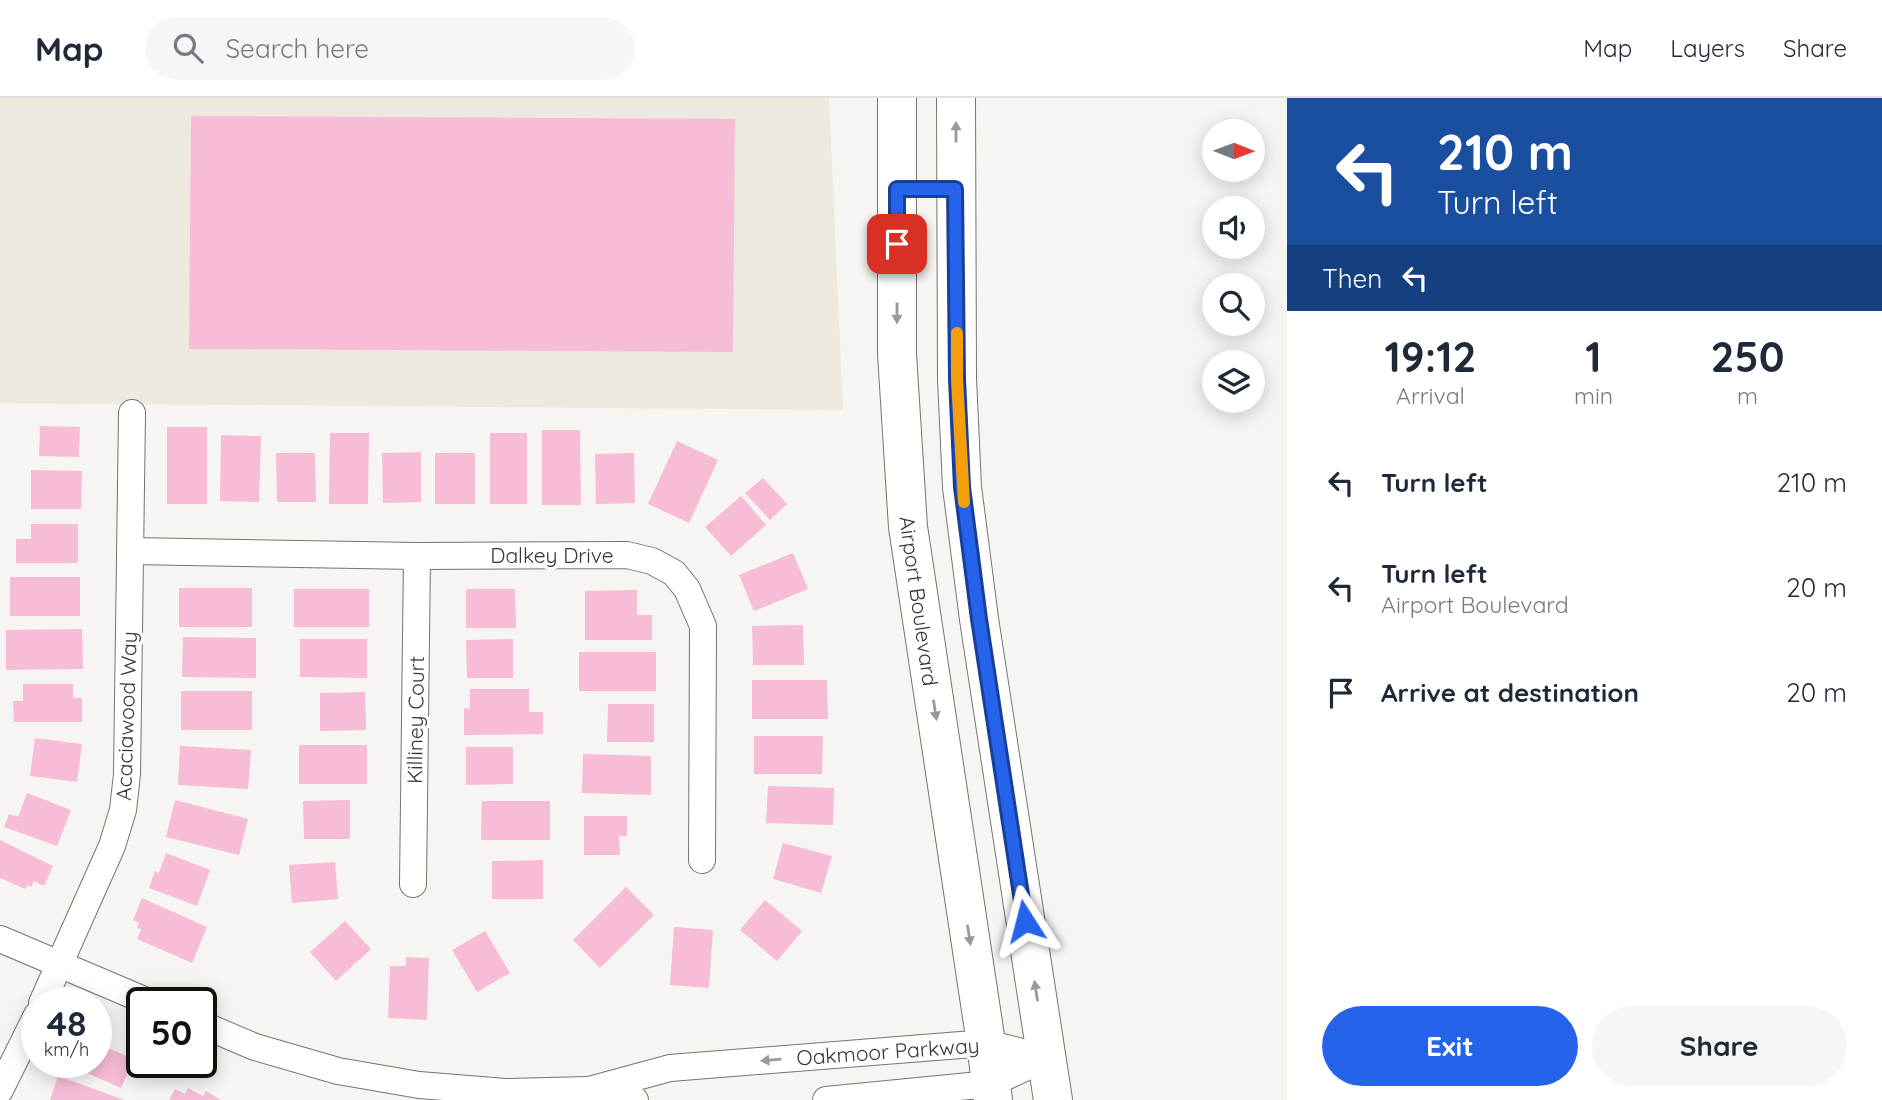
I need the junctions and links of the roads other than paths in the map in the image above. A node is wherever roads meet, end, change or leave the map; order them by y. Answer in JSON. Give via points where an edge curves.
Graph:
{"nodes":[{"id":1,"x":897,"y":98,"type":"edge"},
{"id":2,"x":956,"y":98,"type":"edge"},
{"id":3,"x":897,"y":189,"type":"junction"},
{"id":4,"x":955,"y":189,"type":"junction"},
{"id":5,"x":132,"y":413,"type":"dead end"},
{"id":6,"x":131,"y":551,"type":"junction"},
{"id":7,"x":417,"y":556,"type":"junction"},
{"id":8,"x":979,"y":619,"type":"junction"},
{"id":9,"x":923,"y":633,"type":"junction"},
{"id":10,"x":702,"y":860,"type":"dead end"},
{"id":11,"x":413,"y":884,"type":"dead end"},
{"id":12,"x":0,"y":939,"type":"edge"},
{"id":13,"x":60,"y":965,"type":"junction"},
{"id":14,"x":50,"y":987,"type":"edge"},
{"id":15,"x":126,"y":993,"type":"edge"},
{"id":16,"x":217,"y":1031,"type":"edge"},
{"id":17,"x":986,"y":1043,"type":"junction"},
{"id":18,"x":21,"y":1047,"type":"edge"},
{"id":19,"x":1046,"y":1058,"type":"junction"},
{"id":20,"x":0,"y":1090,"type":"edge"},
{"id":21,"x":589,"y":1090,"type":"junction"},
{"id":22,"x":991,"y":1092,"type":"edge"},
{"id":23,"x":635,"y":1100,"type":"edge"},
{"id":24,"x":826,"y":1100,"type":"edge"},
{"id":25,"x":1053,"y":1100,"type":"edge"}],
"edges":[{"from":1,"to":3,"type":"main road","name":"Airport Boulevard"},
{"from":4,"to":2,"type":"main road","one_way":true},
{"from":3,"to":4,"type":"main road"},
{"from":3,"to":9,"type":"main road","name":"Airport Boulevard","one_way":true,"via":[[898,368],[908,527]]},
{"from":4,"to":8,"type":"main road","via":[[962,487]]},
{"from":5,"to":6,"type":"street","name":"Acaciawood Way"},
{"from":6,"to":7,"type":"street","name":"Dalkey Drive"},
{"from":6,"to":13,"type":"street","name":"Acaciawood Way","via":[[123,810]]},
{"from":7,"to":10,"type":"street","name":"Dalkey Drive","via":[[627,555],[674,573],[687,589],[703,626]]},
{"from":7,"to":11,"type":"street","name":"Killiney Court"},
{"from":8,"to":9,"type":"main road"},
{"from":19,"to":8,"type":"main road","one_way":true},
{"from":9,"to":17,"type":"main road","name":"Airport Boulevard","one_way":true},
{"from":12,"to":13,"type":"street"},
{"from":13,"to":14,"type":"street","name":"Acaciawood Way"},
{"from":13,"to":15,"type":"street"},
{"from":16,"to":21,"type":"street","name":"Oakmoor Parkway","via":[[338,1071],[419,1085],[505,1092]]},
{"from":17,"to":19,"type":"street","name":"Oakmoor Parkway"},
{"from":17,"to":21,"type":"street","name":"Oakmoor Parkway","one_way":true,"via":[[670,1068]]},
{"from":17,"to":22,"type":"main road","name":"Airport Boulevard"},
{"from":18,"to":20,"type":"street"},
{"from":19,"to":22,"type":"street","name":"Oakmoor Parkway"},
{"from":19,"to":25,"type":"main road"},
{"from":21,"to":23,"type":"street","name":"Oakmoor Parkway"},
{"from":22,"to":24,"type":"street","name":"Oakmoor Parkway"}]}
